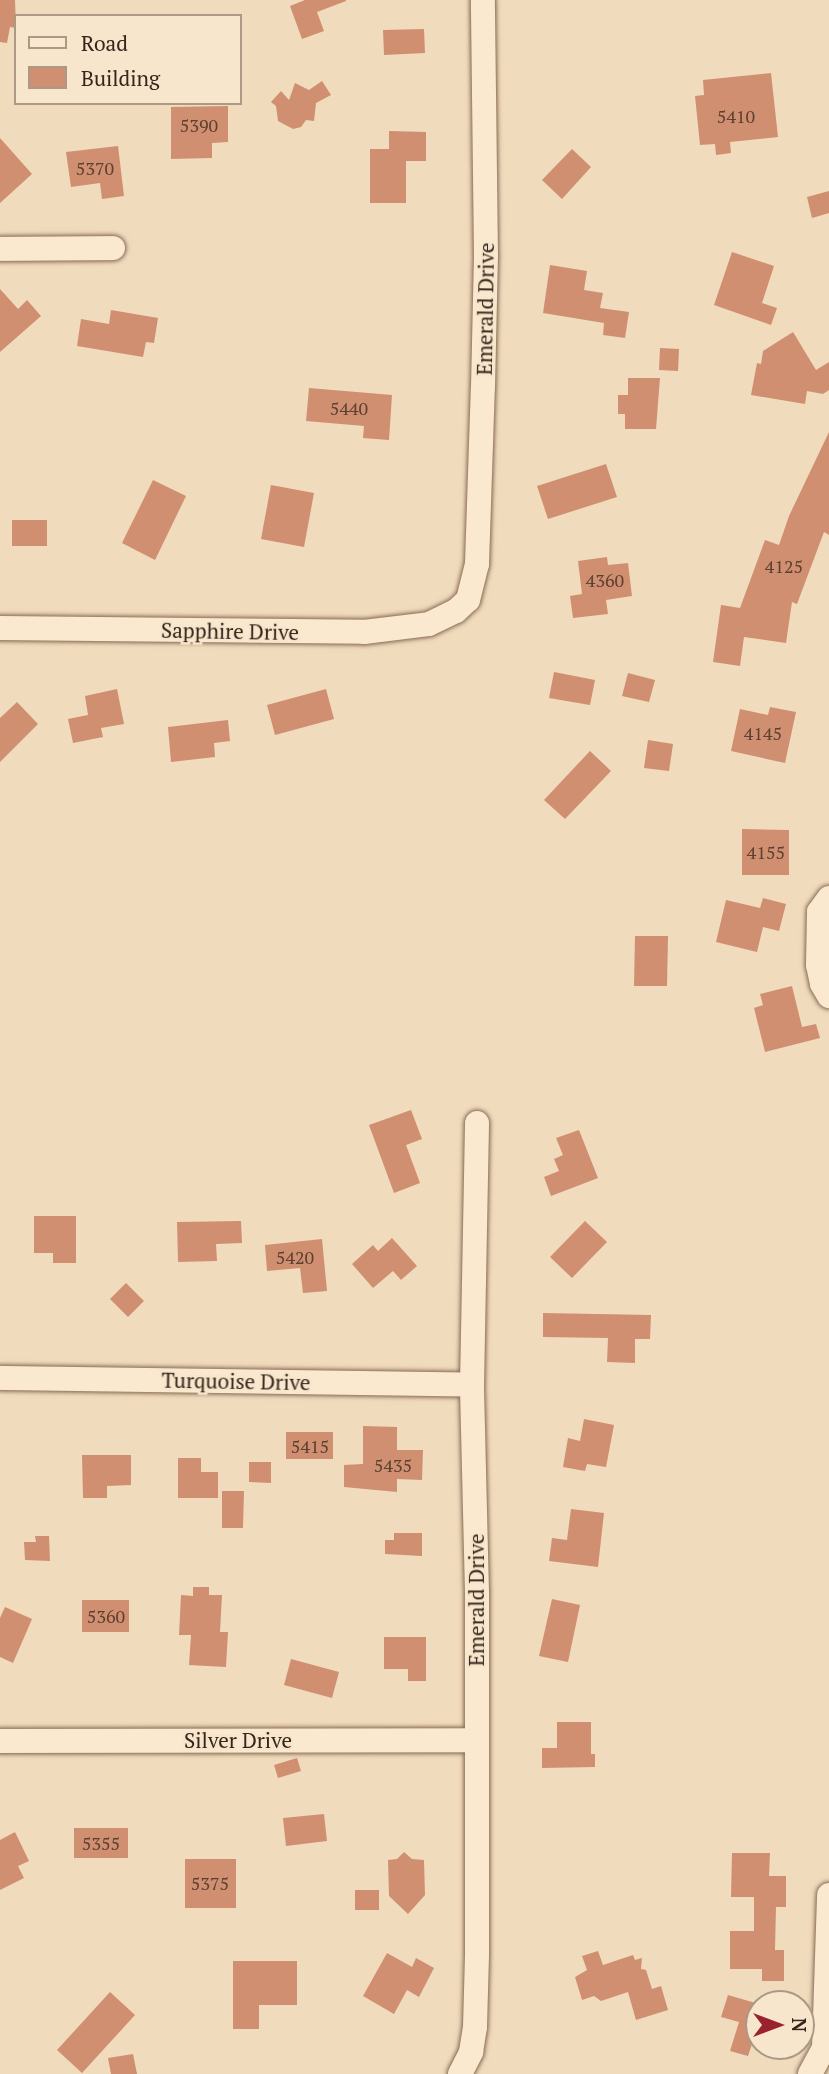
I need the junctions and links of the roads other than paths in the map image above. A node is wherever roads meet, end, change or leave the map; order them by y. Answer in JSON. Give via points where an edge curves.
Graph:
{"nodes":[{"id":1,"x":483,"y":0,"type":"edge"},
{"id":2,"x":113,"y":248,"type":"dead end"},
{"id":3,"x":0,"y":249,"type":"edge"},
{"id":4,"x":456,"y":611,"type":"joint"},
{"id":5,"x":0,"y":628,"type":"edge"},
{"id":6,"x":829,"y":898,"type":"edge"},
{"id":7,"x":829,"y":996,"type":"edge"},
{"id":8,"x":477,"y":1123,"type":"dead end"},
{"id":9,"x":0,"y":1378,"type":"edge"},
{"id":10,"x":472,"y":1385,"type":"junction"},
{"id":11,"x":475,"y":1740,"type":"junction"},
{"id":12,"x":0,"y":1741,"type":"edge"},
{"id":13,"x":829,"y":1895,"type":"edge"},
{"id":14,"x":460,"y":2074,"type":"edge"},
{"id":15,"x":810,"y":2074,"type":"edge"}],
"edges":[{"from":1,"to":4,"type":"street","name":"Emerald Drive","via":[[486,257],[477,564],[468,600]]},
{"from":2,"to":3,"type":"street"},
{"from":4,"to":5,"type":"street","name":"Sapphire Drive","via":[[429,624],[364,632]]},
{"from":6,"to":7,"type":"street","via":[[819,912],[818,965]]},
{"from":8,"to":10,"type":"street","name":"Emerald Drive"},
{"from":9,"to":10,"type":"street","name":"Turquoise Drive"},
{"from":10,"to":11,"type":"street","name":"Emerald Drive"},
{"from":11,"to":12,"type":"street","name":"Silver Drive"},
{"from":11,"to":14,"type":"street","name":"Emerald Drive","via":[[475,2027],[471,2052]]},
{"from":13,"to":15,"type":"street","via":[[824,2048]]}]}
